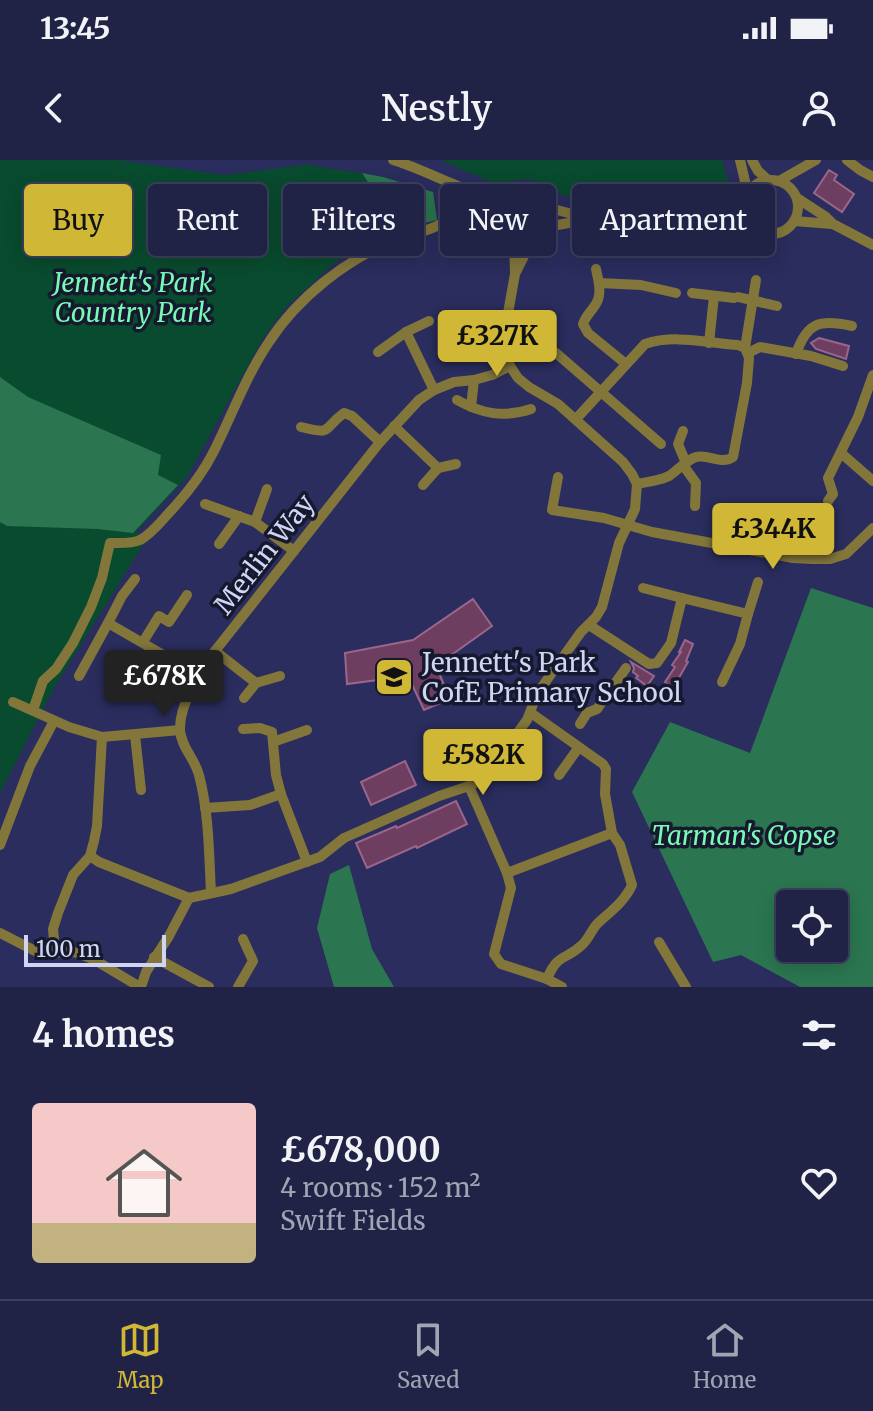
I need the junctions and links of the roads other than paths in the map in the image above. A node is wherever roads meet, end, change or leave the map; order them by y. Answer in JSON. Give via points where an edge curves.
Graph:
{"nodes":[{"id":1,"x":393,"y":160,"type":"edge"},
{"id":2,"x":740,"y":160,"type":"edge"},
{"id":3,"x":752,"y":160,"type":"edge"},
{"id":4,"x":816,"y":160,"type":"edge"},
{"id":5,"x":847,"y":160,"type":"edge"},
{"id":6,"x":802,"y":169,"type":"junction"},
{"id":7,"x":873,"y":177,"type":"edge"},
{"id":8,"x":774,"y":181,"type":"junction"},
{"id":9,"x":454,"y":184,"type":"edge"},
{"id":10,"x":744,"y":184,"type":"edge"},
{"id":11,"x":758,"y":184,"type":"edge"},
{"id":12,"x":796,"y":196,"type":"junction"},
{"id":13,"x":794,"y":221,"type":"junction"},
{"id":14,"x":440,"y":223,"type":"edge"},
{"id":15,"x":833,"y":224,"type":"junction"},
{"id":16,"x":775,"y":234,"type":"edge"},
{"id":17,"x":873,"y":245,"type":"edge"},
{"id":18,"x":515,"y":256,"type":"edge"},
{"id":19,"x":524,"y":256,"type":"edge"},
{"id":20,"x":596,"y":269,"type":"dead end"},
{"id":21,"x":515,"y":274,"type":"junction"},
{"id":22,"x":756,"y":280,"type":"dead end"},
{"id":23,"x":599,"y":283,"type":"junction"},
{"id":24,"x":676,"y":293,"type":"dead end"},
{"id":25,"x":692,"y":293,"type":"dead end"},
{"id":26,"x":714,"y":296,"type":"junction"},
{"id":27,"x":753,"y":300,"type":"junction"},
{"id":28,"x":777,"y":306,"type":"dead end"},
{"id":29,"x":429,"y":321,"type":"dead end"},
{"id":30,"x":852,"y":326,"type":"dead end"},
{"id":31,"x":406,"y":332,"type":"junction"},
{"id":32,"x":709,"y":343,"type":"junction"},
{"id":33,"x":747,"y":350,"type":"junction"},
{"id":34,"x":378,"y":352,"type":"dead end"},
{"id":35,"x":556,"y":353,"type":"dead end"},
{"id":36,"x":796,"y":354,"type":"junction"},
{"id":37,"x":626,"y":364,"type":"junction"},
{"id":38,"x":510,"y":366,"type":"junction"},
{"id":39,"x":843,"y":366,"type":"dead end"},
{"id":40,"x":873,"y":375,"type":"edge"},
{"id":41,"x":474,"y":380,"type":"junction"},
{"id":42,"x":434,"y":390,"type":"junction"},
{"id":43,"x":601,"y":392,"type":"junction"},
{"id":44,"x":457,"y":400,"type":"dead end"},
{"id":45,"x":471,"y":407,"type":"junction"},
{"id":46,"x":531,"y":409,"type":"dead end"},
{"id":47,"x":576,"y":419,"type":"junction"},
{"id":48,"x":394,"y":426,"type":"junction"},
{"id":49,"x":301,"y":427,"type":"dead end"},
{"id":50,"x":683,"y":431,"type":"dead end"},
{"id":51,"x":380,"y":442,"type":"junction"},
{"id":52,"x":661,"y":444,"type":"dead end"},
{"id":53,"x":841,"y":453,"type":"junction"},
{"id":54,"x":456,"y":464,"type":"dead end"},
{"id":55,"x":684,"y":464,"type":"junction"},
{"id":56,"x":438,"y":468,"type":"junction"},
{"id":57,"x":558,"y":477,"type":"dead end"},
{"id":58,"x":873,"y":481,"type":"edge"},
{"id":59,"x":637,"y":484,"type":"junction"},
{"id":60,"x":423,"y":485,"type":"dead end"},
{"id":61,"x":267,"y":489,"type":"dead end"},
{"id":62,"x":828,"y":501,"type":"dead end"},
{"id":63,"x":205,"y":504,"type":"dead end"},
{"id":64,"x":695,"y":506,"type":"dead end"},
{"id":65,"x":239,"y":516,"type":"junction"},
{"id":66,"x":255,"y":522,"type":"junction"},
{"id":67,"x":627,"y":524,"type":"junction"},
{"id":68,"x":873,"y":528,"type":"edge"},
{"id":69,"x":219,"y":544,"type":"dead end"},
{"id":70,"x":294,"y":551,"type":"junction"},
{"id":71,"x":135,"y":579,"type":"dead end"},
{"id":72,"x":758,"y":582,"type":"dead end"},
{"id":73,"x":643,"y":588,"type":"dead end"},
{"id":74,"x":187,"y":595,"type":"dead end"},
{"id":75,"x":682,"y":598,"type":"junction"},
{"id":76,"x":748,"y":614,"type":"junction"},
{"id":77,"x":112,"y":625,"type":"junction"},
{"id":78,"x":589,"y":625,"type":"junction"},
{"id":79,"x":143,"y":642,"type":"junction"},
{"id":80,"x":215,"y":651,"type":"junction"},
{"id":81,"x":631,"y":661,"type":"junction"},
{"id":82,"x":198,"y":675,"type":"junction"},
{"id":83,"x":79,"y":676,"type":"dead end"},
{"id":84,"x":280,"y":676,"type":"dead end"},
{"id":85,"x":722,"y":682,"type":"dead end"},
{"id":86,"x":256,"y":683,"type":"junction"},
{"id":87,"x":244,"y":698,"type":"dead end"},
{"id":88,"x":13,"y":702,"type":"dead end"},
{"id":89,"x":34,"y":707,"type":"dead end"},
{"id":90,"x":531,"y":713,"type":"junction"},
{"id":91,"x":54,"y":721,"type":"junction"},
{"id":92,"x":580,"y":724,"type":"dead end"},
{"id":93,"x":243,"y":729,"type":"dead end"},
{"id":94,"x":180,"y":730,"type":"junction"},
{"id":95,"x":307,"y":730,"type":"dead end"},
{"id":96,"x":135,"y":735,"type":"junction"},
{"id":97,"x":102,"y":737,"type":"junction"},
{"id":98,"x":273,"y":742,"type":"junction"},
{"id":99,"x":579,"y":747,"type":"junction"},
{"id":100,"x":559,"y":775,"type":"dead end"},
{"id":101,"x":469,"y":786,"type":"junction"},
{"id":102,"x":141,"y":790,"type":"dead end"},
{"id":103,"x":281,"y":794,"type":"junction"},
{"id":104,"x":205,"y":808,"type":"junction"},
{"id":105,"x":612,"y":833,"type":"junction"},
{"id":106,"x":0,"y":845,"type":"edge"},
{"id":107,"x":90,"y":856,"type":"junction"},
{"id":108,"x":307,"y":862,"type":"junction"},
{"id":109,"x":507,"y":873,"type":"junction"},
{"id":110,"x":211,"y":893,"type":"junction"},
{"id":111,"x":189,"y":898,"type":"junction"},
{"id":112,"x":0,"y":933,"type":"edge"},
{"id":113,"x":243,"y":939,"type":"dead end"},
{"id":114,"x":659,"y":942,"type":"dead end"},
{"id":115,"x":55,"y":952,"type":"junction"},
{"id":116,"x":154,"y":957,"type":"junction"},
{"id":117,"x":547,"y":979,"type":"junction"},
{"id":118,"x":140,"y":987,"type":"edge"},
{"id":119,"x":209,"y":987,"type":"edge"},
{"id":120,"x":238,"y":987,"type":"edge"},
{"id":121,"x":562,"y":987,"type":"edge"},
{"id":122,"x":686,"y":987,"type":"edge"}],
"edges":[{"from":1,"to":9,"type":"street"},
{"from":2,"to":10,"type":"street"},
{"from":3,"to":8,"type":"street"},
{"from":4,"to":6,"type":"street"},
{"from":5,"to":7,"type":"street"},
{"from":6,"to":8,"type":"street"},
{"from":6,"to":12,"type":"street"},
{"from":8,"to":11,"type":"street"},
{"from":8,"to":12,"type":"street","via":[[789,186]]},
{"from":12,"to":13,"type":"street"},
{"from":12,"to":15,"type":"street"},
{"from":13,"to":15,"type":"street"},
{"from":13,"to":16,"type":"street"},
{"from":14,"to":89,"type":"street","via":[[396,239],[345,267],[300,303],[257,360],[207,463],[177,505],[139,540],[110,543],[91,607],[73,643],[43,681]]},
{"from":15,"to":17,"type":"street"},
{"from":18,"to":21,"type":"street"},
{"from":19,"to":21,"type":"street"},
{"from":20,"to":23,"type":"street"},
{"from":21,"to":38,"type":"street","via":[[504,345]]},
{"from":22,"to":27,"type":"street"},
{"from":23,"to":24,"type":"street"},
{"from":23,"to":37,"type":"street","via":[[598,300],[583,324]]},
{"from":25,"to":26,"type":"street"},
{"from":26,"to":27,"type":"street"},
{"from":26,"to":32,"type":"street"},
{"from":27,"to":28,"type":"street"},
{"from":27,"to":33,"type":"street"},
{"from":29,"to":31,"type":"street"},
{"from":30,"to":36,"type":"street","via":[[829,321],[816,325],[802,336]]},
{"from":31,"to":34,"type":"street"},
{"from":31,"to":42,"type":"street"},
{"from":32,"to":33,"type":"street"},
{"from":32,"to":37,"type":"street","via":[[656,340]]},
{"from":33,"to":36,"type":"street","via":[[760,347]]},
{"from":33,"to":55,"type":"street","via":[[747,383],[733,457],[726,461],[702,456]]},
{"from":35,"to":43,"type":"street"},
{"from":36,"to":39,"type":"street"},
{"from":37,"to":43,"type":"street"},
{"from":38,"to":41,"type":"street","name":"Merlin Way"},
{"from":38,"to":47,"type":"street","via":[[529,387]]},
{"from":40,"to":53,"type":"street"},
{"from":41,"to":42,"type":"street","name":"Merlin Way"},
{"from":41,"to":45,"type":"street"},
{"from":42,"to":48,"type":"street","name":"Merlin Way"},
{"from":43,"to":47,"type":"street"},
{"from":43,"to":52,"type":"street"},
{"from":44,"to":45,"type":"street"},
{"from":45,"to":46,"type":"street","via":[[496,415]]},
{"from":47,"to":59,"type":"street","via":[[623,462]]},
{"from":48,"to":51,"type":"street","name":"Merlin Way"},
{"from":48,"to":56,"type":"street"},
{"from":49,"to":51,"type":"street","via":[[324,431],[344,413]]},
{"from":50,"to":55,"type":"street","via":[[678,444]]},
{"from":51,"to":70,"type":"street","name":"Merlin Way"},
{"from":53,"to":58,"type":"street"},
{"from":53,"to":62,"type":"street","via":[[828,478],[833,494]]},
{"from":54,"to":56,"type":"street"},
{"from":55,"to":59,"type":"street","via":[[664,478]]},
{"from":55,"to":64,"type":"street","via":[[696,483]]},
{"from":56,"to":60,"type":"street"},
{"from":57,"to":67,"type":"street","via":[[552,510]]},
{"from":59,"to":67,"type":"street","via":[[635,509]]},
{"from":61,"to":66,"type":"street"},
{"from":63,"to":65,"type":"street"},
{"from":65,"to":66,"type":"street"},
{"from":65,"to":69,"type":"street"},
{"from":66,"to":70,"type":"street"},
{"from":67,"to":68,"type":"street","via":[[822,560],[846,554]]},
{"from":67,"to":78,"type":"street","via":[[605,598]]},
{"from":70,"to":80,"type":"street","name":"Merlin Way"},
{"from":71,"to":77,"type":"street","via":[[122,596]]},
{"from":72,"to":76,"type":"street"},
{"from":73,"to":75,"type":"street"},
{"from":74,"to":79,"type":"street","via":[[169,622],[159,616]]},
{"from":75,"to":76,"type":"street"},
{"from":75,"to":81,"type":"street","via":[[671,643],[657,663]]},
{"from":76,"to":85,"type":"street"},
{"from":77,"to":79,"type":"street"},
{"from":77,"to":83,"type":"street"},
{"from":78,"to":81,"type":"street"},
{"from":78,"to":90,"type":"street","via":[[537,694]]},
{"from":79,"to":82,"type":"street"},
{"from":80,"to":82,"type":"street","name":"Merlin Way"},
{"from":80,"to":86,"type":"street"},
{"from":81,"to":92,"type":"street"},
{"from":82,"to":94,"type":"street","name":"Merlin Way"},
{"from":84,"to":86,"type":"street"},
{"from":86,"to":87,"type":"street"},
{"from":88,"to":91,"type":"street"},
{"from":90,"to":99,"type":"street"},
{"from":90,"to":101,"type":"street","via":[[484,778]]},
{"from":91,"to":97,"type":"street"},
{"from":91,"to":106,"type":"street","via":[[30,766]]},
{"from":93,"to":98,"type":"street","via":[[272,732]]},
{"from":94,"to":96,"type":"street"},
{"from":94,"to":104,"type":"street","via":[[199,773]]},
{"from":95,"to":98,"type":"street"},
{"from":96,"to":97,"type":"street"},
{"from":96,"to":102,"type":"street"},
{"from":97,"to":107,"type":"street"},
{"from":98,"to":103,"type":"street"},
{"from":99,"to":100,"type":"street"},
{"from":99,"to":105,"type":"street","via":[[606,769]]},
{"from":101,"to":108,"type":"street","via":[[344,838]]},
{"from":101,"to":109,"type":"street"},
{"from":103,"to":104,"type":"street","via":[[250,805]]},
{"from":103,"to":108,"type":"street"},
{"from":104,"to":110,"type":"street"},
{"from":105,"to":109,"type":"street"},
{"from":105,"to":117,"type":"street","via":[[632,885],[629,892],[583,944],[557,960]]},
{"from":107,"to":111,"type":"street"},
{"from":107,"to":115,"type":"street","via":[[73,875],[58,913]]},
{"from":108,"to":110,"type":"street"},
{"from":109,"to":117,"type":"street","via":[[511,888],[494,954],[501,964]]},
{"from":110,"to":111,"type":"street"},
{"from":111,"to":116,"type":"street"},
{"from":112,"to":115,"type":"street","via":[[39,953]]},
{"from":113,"to":120,"type":"street","via":[[253,961]]},
{"from":114,"to":122,"type":"street"},
{"from":115,"to":118,"type":"street","via":[[93,959]]},
{"from":116,"to":118,"type":"street"},
{"from":116,"to":119,"type":"street"},
{"from":117,"to":121,"type":"street"}]}
